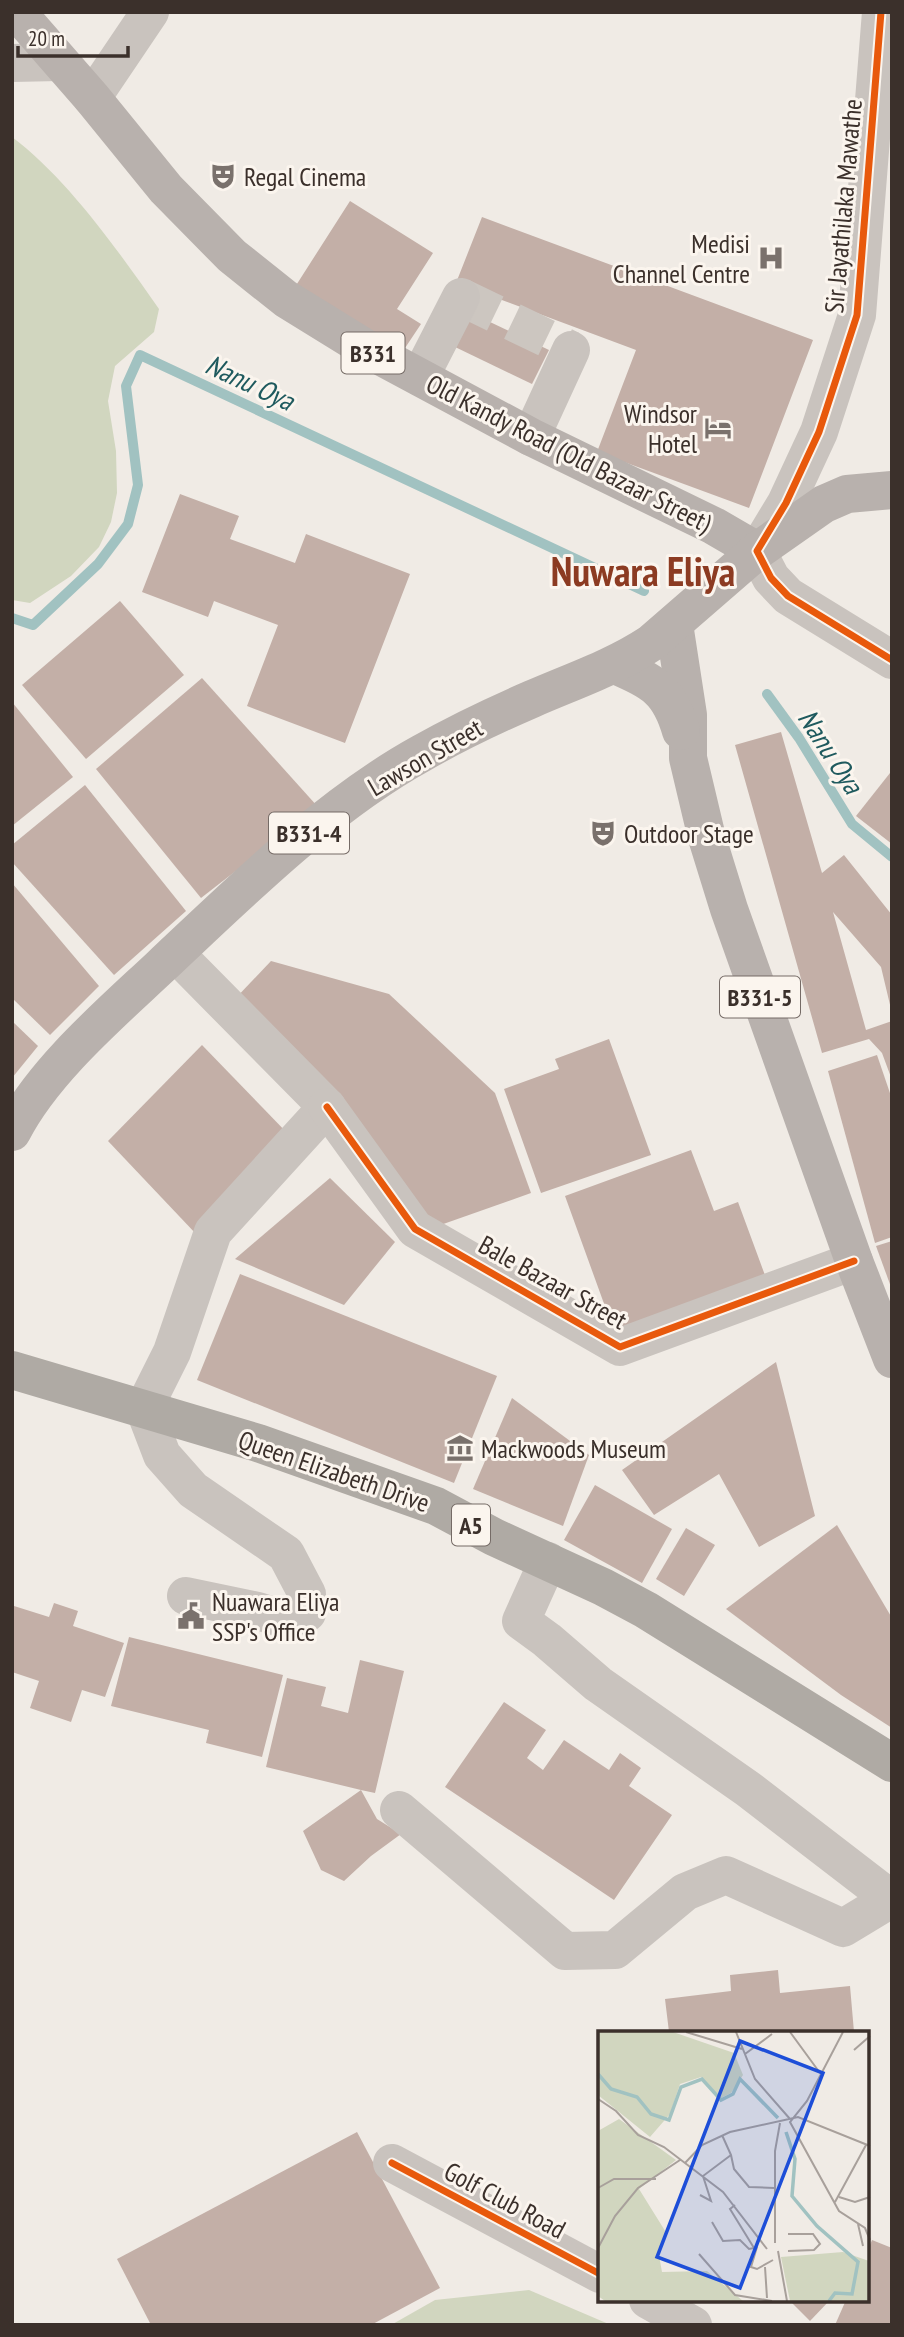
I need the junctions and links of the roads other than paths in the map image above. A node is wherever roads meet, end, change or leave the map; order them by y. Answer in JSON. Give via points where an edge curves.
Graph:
{"nodes":[{"id":1,"x":17,"y":12,"type":"edge"},
{"id":2,"x":150,"y":12,"type":"edge"},
{"id":3,"x":881,"y":12,"type":"edge"},
{"id":4,"x":12,"y":62,"type":"edge"},
{"id":5,"x":59,"y":62,"type":"junction"},
{"id":6,"x":92,"y":98,"type":"junction"},
{"id":7,"x":461,"y":297,"type":"dead end"},
{"id":8,"x":571,"y":351,"type":"dead end"},
{"id":9,"x":420,"y":377,"type":"junction"},
{"id":10,"x":531,"y":437,"type":"junction"},
{"id":11,"x":892,"y":490,"type":"edge"},
{"id":12,"x":757,"y":551,"type":"junction"},
{"id":13,"x":674,"y":624,"type":"junction"},
{"id":14,"x":892,"y":660,"type":"edge"},
{"id":15,"x":615,"y":665,"type":"junction"},
{"id":16,"x":688,"y":758,"type":"junction"},
{"id":17,"x":175,"y":953,"type":"junction"},
{"id":18,"x":327,"y":1107,"type":"junction"},
{"id":19,"x":12,"y":1132,"type":"edge"},
{"id":20,"x":854,"y":1261,"type":"junction"},
{"id":21,"x":892,"y":1359,"type":"edge"},
{"id":22,"x":12,"y":1370,"type":"edge"},
{"id":23,"x":144,"y":1408,"type":"junction"},
{"id":24,"x":548,"y":1561,"type":"junction"},
{"id":25,"x":186,"y":1596,"type":"dead end"},
{"id":26,"x":892,"y":1763,"type":"edge"},
{"id":27,"x":399,"y":1810,"type":"dead end"},
{"id":28,"x":891,"y":1901,"type":"edge"},
{"id":29,"x":392,"y":2163,"type":"dead end"},
{"id":30,"x":598,"y":2273,"type":"edge"},
{"id":31,"x":652,"y":2302,"type":"edge"},
{"id":32,"x":694,"y":2325,"type":"edge"}],
"edges":[{"from":1,"to":5,"type":"main road","name":"Old Kandy Road (Old Bazaar Street)","number":"B331"},
{"from":2,"to":6,"type":"street"},
{"from":3,"to":12,"type":"street","name":"Sir Jayathilaka Mawathe","via":[[858,315],[820,432]]},
{"from":4,"to":5,"type":"street"},
{"from":5,"to":6,"type":"main road","name":"Old Kandy Road (Old Bazaar Street)","number":"B331"},
{"from":6,"to":9,"type":"main road","name":"Old Kandy Road (Old Bazaar Street)","number":"B331","via":[[166,189],[232,256],[326,325]]},
{"from":7,"to":9,"type":"street"},
{"from":8,"to":10,"type":"street"},
{"from":9,"to":10,"type":"main road","name":"Old Kandy Road (Old Bazaar Street)","number":"B331"},
{"from":10,"to":12,"type":"main road","name":"Old Kandy Road (Old Bazaar Street)","number":"B331"},
{"from":11,"to":12,"type":"main road","name":"Lawson Street","via":[[847,494],[824,504]]},
{"from":12,"to":13,"type":"main road","name":"Lawson Street","number":"B331-4"},
{"from":12,"to":14,"type":"street","via":[[771,578],[788,596]]},
{"from":13,"to":15,"type":"main road","name":"Lawson Street","number":"B331-4"},
{"from":13,"to":16,"type":"main road","number":"B331-5","via":[[688,715]]},
{"from":15,"to":16,"type":"main road","number":"B331-5","via":[[665,694],[676,714]]},
{"from":15,"to":17,"type":"main road","name":"Lawson Street","number":"B331-4","via":[[420,754],[333,813],[236,894]]},
{"from":16,"to":20,"type":"main road","number":"B331-5","via":[[729,909]]},
{"from":17,"to":18,"type":"street"},
{"from":17,"to":19,"type":"main road","name":"Lawson Street","number":"B331-4","via":[[65,1061]]},
{"from":18,"to":20,"type":"street","name":"Bale Bazaar Street","via":[[415,1229],[620,1348]]},
{"from":18,"to":23,"type":"street","via":[[213,1232],[172,1352]]},
{"from":20,"to":21,"type":"main road","number":"B331-5"},
{"from":22,"to":23,"type":"highway","name":"Queen Elizabeth Drive","number":"A5"},
{"from":23,"to":24,"type":"highway","name":"Queen Elizabeth Drive","number":"A5","via":[[387,1487]]},
{"from":23,"to":25,"type":"street","via":[[162,1455],[192,1490],[286,1554],[307,1594],[307,1614],[286,1620]]},
{"from":24,"to":26,"type":"highway","name":"Queen Elizabeth Drive","number":"A5","via":[[646,1610]]},
{"from":24,"to":28,"type":"street","via":[[521,1621],[598,1684],[748,1789]]},
{"from":27,"to":28,"type":"street","via":[[565,1951],[615,1950],[685,1892],[726,1875],[843,1928]]},
{"from":29,"to":30,"type":"street","name":"Golf Club Road"},
{"from":31,"to":32,"type":"street"}]}
